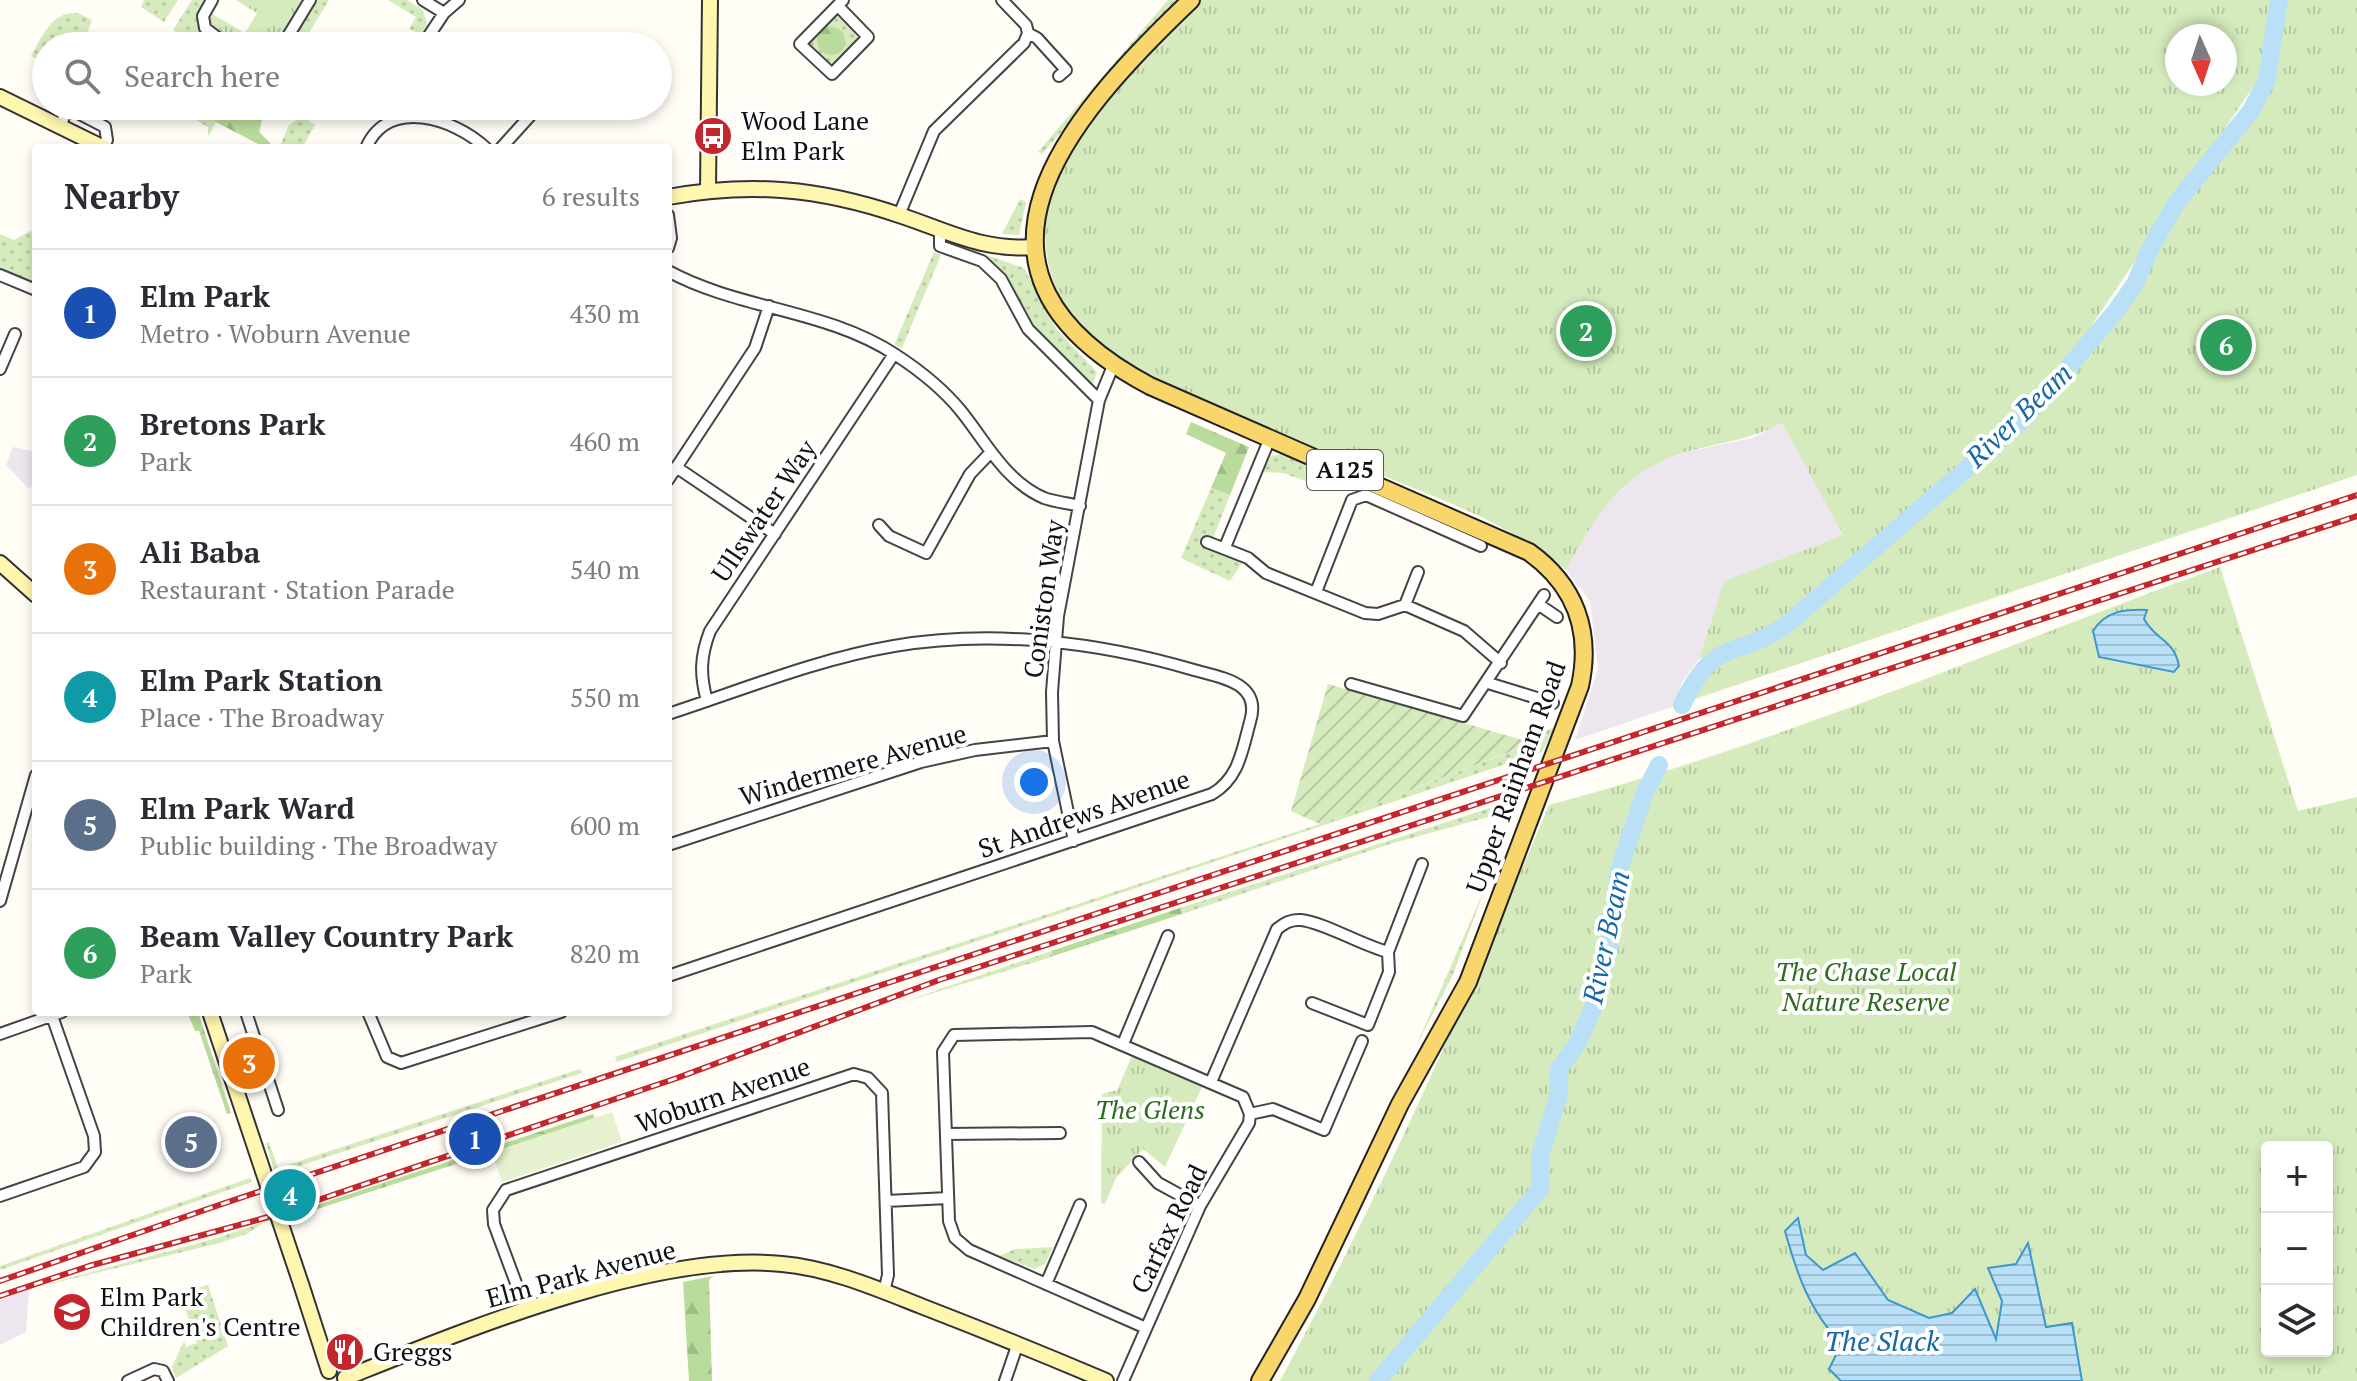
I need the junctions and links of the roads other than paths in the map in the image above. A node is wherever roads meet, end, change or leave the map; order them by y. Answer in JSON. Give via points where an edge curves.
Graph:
{"nodes":[{"id":1,"x":212,"y":0,"type":"edge"},
{"id":2,"x":310,"y":0,"type":"edge"},
{"id":3,"x":423,"y":0,"type":"edge"},
{"id":4,"x":459,"y":0,"type":"edge"},
{"id":5,"x":710,"y":0,"type":"edge"},
{"id":6,"x":1002,"y":0,"type":"edge"},
{"id":7,"x":1191,"y":0,"type":"edge"},
{"id":8,"x":841,"y":3,"type":"edge"},
{"id":9,"x":444,"y":13,"type":"junction"},
{"id":10,"x":210,"y":32,"type":"edge"},
{"id":11,"x":291,"y":32,"type":"edge"},
{"id":12,"x":431,"y":32,"type":"edge"},
{"id":13,"x":1028,"y":33,"type":"junction"},
{"id":14,"x":1059,"y":76,"type":"dead end"},
{"id":15,"x":0,"y":97,"type":"edge"},
{"id":16,"x":32,"y":113,"type":"edge"},
{"id":17,"x":46,"y":120,"type":"edge"},
{"id":18,"x":63,"y":120,"type":"edge"},
{"id":19,"x":91,"y":120,"type":"edge"},
{"id":20,"x":388,"y":120,"type":"edge"},
{"id":21,"x":432,"y":120,"type":"edge"},
{"id":22,"x":526,"y":120,"type":"edge"},
{"id":23,"x":60,"y":127,"type":"junction"},
{"id":24,"x":96,"y":144,"type":"edge"},
{"id":25,"x":106,"y":144,"type":"edge"},
{"id":26,"x":369,"y":144,"type":"edge"},
{"id":27,"x":479,"y":144,"type":"edge"},
{"id":28,"x":505,"y":144,"type":"edge"},
{"id":29,"x":708,"y":190,"type":"junction"},
{"id":30,"x":672,"y":196,"type":"edge"},
{"id":31,"x":899,"y":215,"type":"junction"},
{"id":32,"x":940,"y":231,"type":"junction"},
{"id":33,"x":1036,"y":254,"type":"junction"},
{"id":34,"x":672,"y":273,"type":"edge"},
{"id":35,"x":0,"y":275,"type":"edge"},
{"id":36,"x":32,"y":288,"type":"edge"},
{"id":37,"x":769,"y":306,"type":"junction"},
{"id":38,"x":15,"y":334,"type":"dead end"},
{"id":39,"x":894,"y":354,"type":"junction"},
{"id":40,"x":1113,"y":366,"type":"junction"},
{"id":41,"x":0,"y":369,"type":"edge"},
{"id":42,"x":1099,"y":400,"type":"junction"},
{"id":43,"x":1270,"y":438,"type":"junction"},
{"id":44,"x":991,"y":452,"type":"junction"},
{"id":45,"x":676,"y":467,"type":"junction"},
{"id":46,"x":672,"y":474,"type":"edge"},
{"id":47,"x":1080,"y":506,"type":"junction"},
{"id":48,"x":879,"y":525,"type":"dead end"},
{"id":49,"x":775,"y":534,"type":"junction"},
{"id":50,"x":1207,"y":542,"type":"dead end"},
{"id":51,"x":1481,"y":546,"type":"dead end"},
{"id":52,"x":1225,"y":547,"type":"junction"},
{"id":53,"x":0,"y":563,"type":"edge"},
{"id":54,"x":1418,"y":572,"type":"dead end"},
{"id":55,"x":32,"y":591,"type":"edge"},
{"id":56,"x":1316,"y":592,"type":"junction"},
{"id":57,"x":1405,"y":605,"type":"junction"},
{"id":58,"x":1557,"y":617,"type":"dead end"},
{"id":59,"x":1055,"y":642,"type":"junction"},
{"id":60,"x":1501,"y":663,"type":"junction"},
{"id":61,"x":1488,"y":683,"type":"junction"},
{"id":62,"x":1351,"y":684,"type":"dead end"},
{"id":63,"x":707,"y":701,"type":"junction"},
{"id":64,"x":1553,"y":703,"type":"dead end"},
{"id":65,"x":672,"y":713,"type":"edge"},
{"id":66,"x":1053,"y":741,"type":"junction"},
{"id":67,"x":32,"y":789,"type":"edge"},
{"id":68,"x":1074,"y":841,"type":"junction"},
{"id":69,"x":672,"y":844,"type":"edge"},
{"id":70,"x":1422,"y":864,"type":"dead end"},
{"id":71,"x":0,"y":901,"type":"edge"},
{"id":72,"x":1168,"y":936,"type":"dead end"},
{"id":73,"x":1388,"y":952,"type":"junction"},
{"id":74,"x":672,"y":975,"type":"edge"},
{"id":75,"x":1312,"y":1003,"type":"dead end"},
{"id":76,"x":51,"y":1016,"type":"edge"},
{"id":77,"x":58,"y":1016,"type":"edge"},
{"id":78,"x":211,"y":1016,"type":"edge"},
{"id":79,"x":247,"y":1016,"type":"edge"},
{"id":80,"x":370,"y":1016,"type":"edge"},
{"id":81,"x":548,"y":1016,"type":"edge"},
{"id":82,"x":0,"y":1034,"type":"edge"},
{"id":83,"x":1362,"y":1041,"type":"dead end"},
{"id":84,"x":1123,"y":1044,"type":"junction"},
{"id":85,"x":1211,"y":1082,"type":"junction"},
{"id":86,"x":278,"y":1110,"type":"dead end"},
{"id":87,"x":1250,"y":1114,"type":"junction"},
{"id":88,"x":1060,"y":1133,"type":"dead end"},
{"id":89,"x":946,"y":1134,"type":"junction"},
{"id":90,"x":1139,"y":1162,"type":"dead end"},
{"id":91,"x":0,"y":1196,"type":"edge"},
{"id":92,"x":948,"y":1198,"type":"junction"},
{"id":93,"x":886,"y":1201,"type":"junction"},
{"id":94,"x":1080,"y":1205,"type":"dead end"},
{"id":95,"x":1200,"y":1206,"type":"junction"},
{"id":96,"x":1046,"y":1284,"type":"junction"},
{"id":97,"x":884,"y":1292,"type":"junction"},
{"id":98,"x":526,"y":1310,"type":"junction"},
{"id":99,"x":1146,"y":1328,"type":"junction"},
{"id":100,"x":1018,"y":1343,"type":"junction"},
{"id":101,"x":325,"y":1376,"type":"edge"},
{"id":102,"x":345,"y":1379,"type":"edge"},
{"id":103,"x":128,"y":1381,"type":"edge"},
{"id":104,"x":168,"y":1381,"type":"edge"},
{"id":105,"x":1005,"y":1381,"type":"edge"},
{"id":106,"x":1106,"y":1381,"type":"edge"},
{"id":107,"x":1123,"y":1381,"type":"edge"},
{"id":108,"x":1260,"y":1381,"type":"edge"}],
"edges":[{"from":1,"to":10,"type":"street","via":[[203,16]]},
{"from":2,"to":11,"type":"street"},
{"from":3,"to":9,"type":"street"},
{"from":4,"to":9,"type":"street"},
{"from":5,"to":29,"type":"street"},
{"from":6,"to":13,"type":"street"},
{"from":7,"to":33,"type":"main road","number":"A125","via":[[1132,61],[1060,150],[1039,204]]},
{"from":8,"to":8,"type":"street","via":[[800,44],[832,74],[868,37]]},
{"from":9,"to":12,"type":"street"},
{"from":13,"to":14,"type":"street","via":[[1066,70]]},
{"from":13,"to":31,"type":"street","via":[[1024,43],[934,131]]},
{"from":15,"to":16,"type":"street"},
{"from":17,"to":23,"type":"street"},
{"from":18,"to":23,"type":"street"},
{"from":19,"to":25,"type":"street","via":[[105,127]]},
{"from":20,"to":26,"type":"street"},
{"from":21,"to":27,"type":"street"},
{"from":22,"to":28,"type":"street"},
{"from":23,"to":24,"type":"street"},
{"from":29,"to":30,"type":"street"},
{"from":29,"to":31,"type":"street","via":[[771,186]]},
{"from":31,"to":32,"type":"street"},
{"from":32,"to":33,"type":"street"},
{"from":32,"to":42,"type":"street","via":[[940,246],[982,261],[1001,279],[1028,329]]},
{"from":33,"to":40,"type":"main road","name":"Upper Rainham Road","number":"A125","via":[[1062,317]]},
{"from":34,"to":37,"type":"street","via":[[698,288]]},
{"from":35,"to":36,"type":"street"},
{"from":37,"to":39,"type":"street","via":[[831,323]]},
{"from":37,"to":45,"type":"street","via":[[755,348]]},
{"from":38,"to":41,"type":"street"},
{"from":39,"to":44,"type":"street","via":[[960,409]]},
{"from":39,"to":49,"type":"street","name":"Ullswater Way"},
{"from":40,"to":42,"type":"street","name":"Coniston Way"},
{"from":40,"to":43,"type":"main road","name":"Upper Rainham Road","number":"A125"},
{"from":42,"to":47,"type":"street","name":"Coniston Way"},
{"from":43,"to":52,"type":"street"},
{"from":43,"to":108,"type":"main road","name":"Upper Rainham Road","number":"A125","via":[[1529,552],[1558,577],[1574,601],[1586,661],[1468,982]]},
{"from":44,"to":47,"type":"street","via":[[1015,480],[1045,498]]},
{"from":44,"to":48,"type":"street","via":[[970,474],[926,553],[889,536]]},
{"from":45,"to":46,"type":"street"},
{"from":45,"to":49,"type":"street"},
{"from":47,"to":59,"type":"street","name":"Coniston Way"},
{"from":49,"to":63,"type":"street","name":"Ullswater Way","via":[[710,631],[700,675]]},
{"from":50,"to":52,"type":"street"},
{"from":51,"to":56,"type":"street","via":[[1359,495],[1352,500]]},
{"from":52,"to":56,"type":"street","via":[[1266,573]]},
{"from":53,"to":55,"type":"street"},
{"from":54,"to":57,"type":"street"},
{"from":56,"to":57,"type":"street","via":[[1365,613]]},
{"from":57,"to":60,"type":"street","via":[[1464,631]]},
{"from":58,"to":60,"type":"street","via":[[1541,600]]},
{"from":59,"to":63,"type":"street","via":[[946,639],[894,646],[838,658]]},
{"from":59,"to":66,"type":"street","name":"Coniston Way"},
{"from":59,"to":68,"type":"street","name":"St Andrews Avenue","via":[[1126,653],[1240,683],[1251,695],[1253,712],[1228,784]]},
{"from":60,"to":61,"type":"street"},
{"from":61,"to":62,"type":"street","via":[[1463,716]]},
{"from":61,"to":64,"type":"street"},
{"from":63,"to":65,"type":"street"},
{"from":66,"to":68,"type":"street","name":"Coniston Way"},
{"from":66,"to":69,"type":"street","name":"Windermere Avenue","via":[[921,762]]},
{"from":67,"to":71,"type":"street"},
{"from":68,"to":74,"type":"street","name":"St Andrews Avenue"},
{"from":70,"to":73,"type":"street"},
{"from":72,"to":84,"type":"street"},
{"from":73,"to":75,"type":"street","via":[[1389,972],[1368,1025]]},
{"from":73,"to":85,"type":"street","via":[[1302,920],[1277,929]]},
{"from":76,"to":82,"type":"street"},
{"from":77,"to":91,"type":"street","via":[[95,1152],[84,1167]]},
{"from":78,"to":101,"type":"street","bridge":true,"via":[[301,1284]]},
{"from":79,"to":86,"type":"street"},
{"from":80,"to":81,"type":"street","via":[[387,1057],[401,1063]]},
{"from":83,"to":87,"type":"street","via":[[1324,1130],[1273,1109]]},
{"from":84,"to":85,"type":"street"},
{"from":84,"to":89,"type":"street","via":[[1071,1030],[954,1035],[943,1052]]},
{"from":85,"to":87,"type":"street","via":[[1243,1097]]},
{"from":87,"to":95,"type":"street","name":"Carfax Road"},
{"from":88,"to":89,"type":"street"},
{"from":89,"to":92,"type":"street"},
{"from":90,"to":95,"type":"street","via":[[1158,1183]]},
{"from":92,"to":93,"type":"street"},
{"from":92,"to":96,"type":"street","via":[[950,1227],[959,1243]]},
{"from":93,"to":97,"type":"street","name":"Woburn Avenue"},
{"from":93,"to":98,"type":"street","name":"Woburn Avenue","via":[[882,1093],[868,1078],[854,1074],[506,1190],[493,1210],[494,1224]]},
{"from":94,"to":96,"type":"street"},
{"from":95,"to":99,"type":"street","name":"Carfax Road"},
{"from":96,"to":99,"type":"street"},
{"from":97,"to":98,"type":"street","name":"Elm Park Avenue","via":[[782,1264],[727,1265],[637,1279]]},
{"from":97,"to":100,"type":"street","name":"Elm Park Avenue"},
{"from":98,"to":102,"type":"street","name":"Elm Park Avenue"},
{"from":99,"to":107,"type":"street","name":"Carfax Road"},
{"from":100,"to":105,"type":"street"},
{"from":100,"to":106,"type":"street","name":"Elm Park Avenue"},
{"from":101,"to":102,"type":"street","via":[[338,1372]]},
{"from":103,"to":104,"type":"street","via":[[154,1369],[163,1371]]}]}
